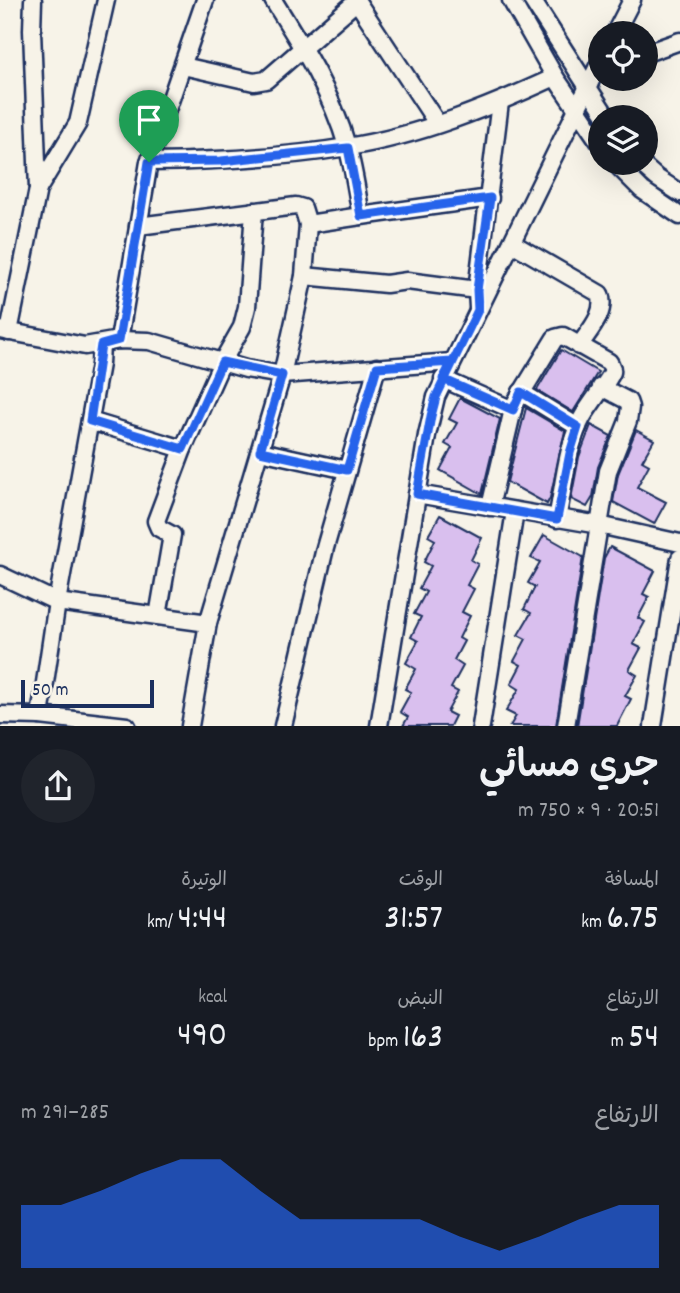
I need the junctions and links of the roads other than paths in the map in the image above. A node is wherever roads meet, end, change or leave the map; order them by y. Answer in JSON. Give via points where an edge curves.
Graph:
{"nodes":[{"id":1,"x":33,"y":0,"type":"edge"},
{"id":2,"x":106,"y":0,"type":"edge"},
{"id":3,"x":205,"y":0,"type":"edge"},
{"id":4,"x":273,"y":0,"type":"edge"},
{"id":5,"x":511,"y":0,"type":"edge"},
{"id":6,"x":532,"y":0,"type":"edge"},
{"id":7,"x":632,"y":0,"type":"edge"},
{"id":8,"x":356,"y":1,"type":"edge"},
{"id":9,"x":621,"y":21,"type":"edge"},
{"id":10,"x":680,"y":41,"type":"edge"},
{"id":11,"x":303,"y":46,"type":"junction"},
{"id":12,"x":658,"y":49,"type":"edge"},
{"id":13,"x":183,"y":66,"type":"junction"},
{"id":14,"x":555,"y":76,"type":"junction"},
{"id":15,"x":588,"y":87,"type":"edge"},
{"id":16,"x":588,"y":91,"type":"edge"},
{"id":17,"x":500,"y":102,"type":"junction"},
{"id":18,"x":576,"y":109,"type":"junction"},
{"id":19,"x":437,"y":123,"type":"junction"},
{"id":20,"x":588,"y":126,"type":"edge"},
{"id":21,"x":348,"y":148,"type":"junction"},
{"id":22,"x":149,"y":162,"type":"junction"},
{"id":23,"x":627,"y":175,"type":"edge"},
{"id":24,"x":654,"y":175,"type":"edge"},
{"id":25,"x":38,"y":189,"type":"junction"},
{"id":26,"x":680,"y":193,"type":"edge"},
{"id":27,"x":490,"y":198,"type":"junction"},
{"id":28,"x":254,"y":211,"type":"junction"},
{"id":29,"x":361,"y":216,"type":"junction"},
{"id":30,"x":680,"y":216,"type":"edge"},
{"id":31,"x":308,"y":224,"type":"junction"},
{"id":32,"x":138,"y":226,"type":"junction"},
{"id":33,"x":512,"y":243,"type":"junction"},
{"id":34,"x":304,"y":276,"type":"junction"},
{"id":35,"x":477,"y":290,"type":"junction"},
{"id":36,"x":478,"y":310,"type":"junction"},
{"id":37,"x":4,"y":331,"type":"edge"},
{"id":38,"x":119,"y":340,"type":"junction"},
{"id":39,"x":101,"y":345,"type":"junction"},
{"id":40,"x":579,"y":346,"type":"junction"},
{"id":41,"x":222,"y":362,"type":"junction"},
{"id":42,"x":452,"y":362,"type":"junction"},
{"id":43,"x":377,"y":367,"type":"junction"},
{"id":44,"x":282,"y":375,"type":"junction"},
{"id":45,"x":443,"y":379,"type":"junction"},
{"id":46,"x":601,"y":387,"type":"junction"},
{"id":47,"x":521,"y":392,"type":"junction"},
{"id":48,"x":513,"y":410,"type":"junction"},
{"id":49,"x":90,"y":421,"type":"junction"},
{"id":50,"x":578,"y":427,"type":"junction"},
{"id":51,"x":183,"y":449,"type":"junction"},
{"id":52,"x":260,"y":451,"type":"junction"},
{"id":53,"x":347,"y":470,"type":"junction"},
{"id":54,"x":417,"y":494,"type":"junction"},
{"id":55,"x":490,"y":507,"type":"junction"},
{"id":56,"x":515,"y":511,"type":"junction"},
{"id":57,"x":557,"y":519,"type":"junction"},
{"id":58,"x":599,"y":525,"type":"junction"},
{"id":59,"x":680,"y":543,"type":"edge"},
{"id":60,"x":680,"y":558,"type":"edge"},
{"id":61,"x":0,"y":575,"type":"edge"},
{"id":62,"x":677,"y":601,"type":"edge"},
{"id":63,"x":57,"y":602,"type":"junction"},
{"id":64,"x":158,"y":617,"type":"junction"},
{"id":65,"x":208,"y":623,"type":"junction"},
{"id":66,"x":663,"y":665,"type":"junction"},
{"id":67,"x":680,"y":667,"type":"edge"},
{"id":68,"x":0,"y":715,"type":"edge"},
{"id":69,"x":40,"y":716,"type":"junction"},
{"id":70,"x":67,"y":723,"type":"edge"},
{"id":71,"x":127,"y":726,"type":"edge"},
{"id":72,"x":190,"y":726,"type":"edge"},
{"id":73,"x":283,"y":726,"type":"edge"},
{"id":74,"x":379,"y":726,"type":"edge"},
{"id":75,"x":481,"y":726,"type":"edge"},
{"id":76,"x":566,"y":726,"type":"edge"},
{"id":77,"x":653,"y":726,"type":"edge"}],
"edges":[{"from":1,"to":25,"type":"street"},
{"from":2,"to":25,"type":"street","via":[[78,123]]},
{"from":3,"to":13,"type":"street"},
{"from":4,"to":11,"type":"street"},
{"from":5,"to":14,"type":"street"},
{"from":6,"to":15,"type":"street"},
{"from":7,"to":9,"type":"street"},
{"from":8,"to":11,"type":"street"},
{"from":8,"to":19,"type":"street"},
{"from":10,"to":12,"type":"street"},
{"from":11,"to":13,"type":"street","via":[[260,81]]},
{"from":11,"to":21,"type":"street"},
{"from":13,"to":22,"type":"street"},
{"from":14,"to":17,"type":"street"},
{"from":14,"to":18,"type":"street"},
{"from":16,"to":18,"type":"street"},
{"from":17,"to":19,"type":"street"},
{"from":17,"to":27,"type":"street"},
{"from":18,"to":20,"type":"street"},
{"from":18,"to":33,"type":"street"},
{"from":19,"to":21,"type":"street"},
{"from":21,"to":22,"type":"street","via":[[221,161]]},
{"from":21,"to":29,"type":"street"},
{"from":22,"to":32,"type":"street"},
{"from":23,"to":30,"type":"street"},
{"from":24,"to":26,"type":"street"},
{"from":25,"to":37,"type":"street"},
{"from":27,"to":29,"type":"street"},
{"from":27,"to":35,"type":"street"},
{"from":28,"to":31,"type":"street","via":[[300,207]]},
{"from":28,"to":32,"type":"street"},
{"from":28,"to":41,"type":"street","via":[[246,314]]},
{"from":29,"to":31,"type":"street"},
{"from":31,"to":34,"type":"street"},
{"from":32,"to":38,"type":"street"},
{"from":33,"to":36,"type":"street"},
{"from":33,"to":40,"type":"street","via":[[600,294],[600,314]]},
{"from":34,"to":35,"type":"street"},
{"from":34,"to":44,"type":"street"},
{"from":35,"to":36,"type":"street"},
{"from":36,"to":42,"type":"street"},
{"from":37,"to":39,"type":"street","via":[[66,344]]},
{"from":38,"to":39,"type":"street"},
{"from":38,"to":41,"type":"street","via":[[149,341]]},
{"from":39,"to":49,"type":"street"},
{"from":40,"to":46,"type":"street","via":[[611,365],[612,374]]},
{"from":40,"to":47,"type":"street","via":[[565,337],[555,338]]},
{"from":41,"to":44,"type":"street"},
{"from":41,"to":51,"type":"street"},
{"from":42,"to":43,"type":"street"},
{"from":42,"to":45,"type":"street"},
{"from":43,"to":44,"type":"street"},
{"from":43,"to":53,"type":"street"},
{"from":44,"to":52,"type":"street"},
{"from":45,"to":48,"type":"street"},
{"from":45,"to":54,"type":"street","via":[[431,416]]},
{"from":46,"to":50,"type":"street"},
{"from":46,"to":58,"type":"street","via":[[623,397],[630,407],[608,471]]},
{"from":47,"to":48,"type":"street"},
{"from":47,"to":50,"type":"street"},
{"from":48,"to":55,"type":"street"},
{"from":49,"to":51,"type":"street"},
{"from":49,"to":63,"type":"street"},
{"from":50,"to":57,"type":"street"},
{"from":51,"to":64,"type":"street","via":[[156,521],[173,538]]},
{"from":52,"to":53,"type":"street"},
{"from":52,"to":65,"type":"street"},
{"from":53,"to":73,"type":"street"},
{"from":54,"to":55,"type":"street"},
{"from":54,"to":74,"type":"street"},
{"from":55,"to":56,"type":"street"},
{"from":56,"to":57,"type":"street"},
{"from":56,"to":75,"type":"street"},
{"from":57,"to":58,"type":"street"},
{"from":58,"to":59,"type":"street"},
{"from":58,"to":76,"type":"street"},
{"from":60,"to":62,"type":"street"},
{"from":61,"to":63,"type":"street"},
{"from":62,"to":66,"type":"street"},
{"from":63,"to":64,"type":"street"},
{"from":63,"to":69,"type":"street"},
{"from":64,"to":65,"type":"street"},
{"from":65,"to":72,"type":"street"},
{"from":66,"to":67,"type":"street"},
{"from":66,"to":77,"type":"street"},
{"from":68,"to":69,"type":"street"},
{"from":69,"to":70,"type":"street"},
{"from":70,"to":71,"type":"street"}]}
